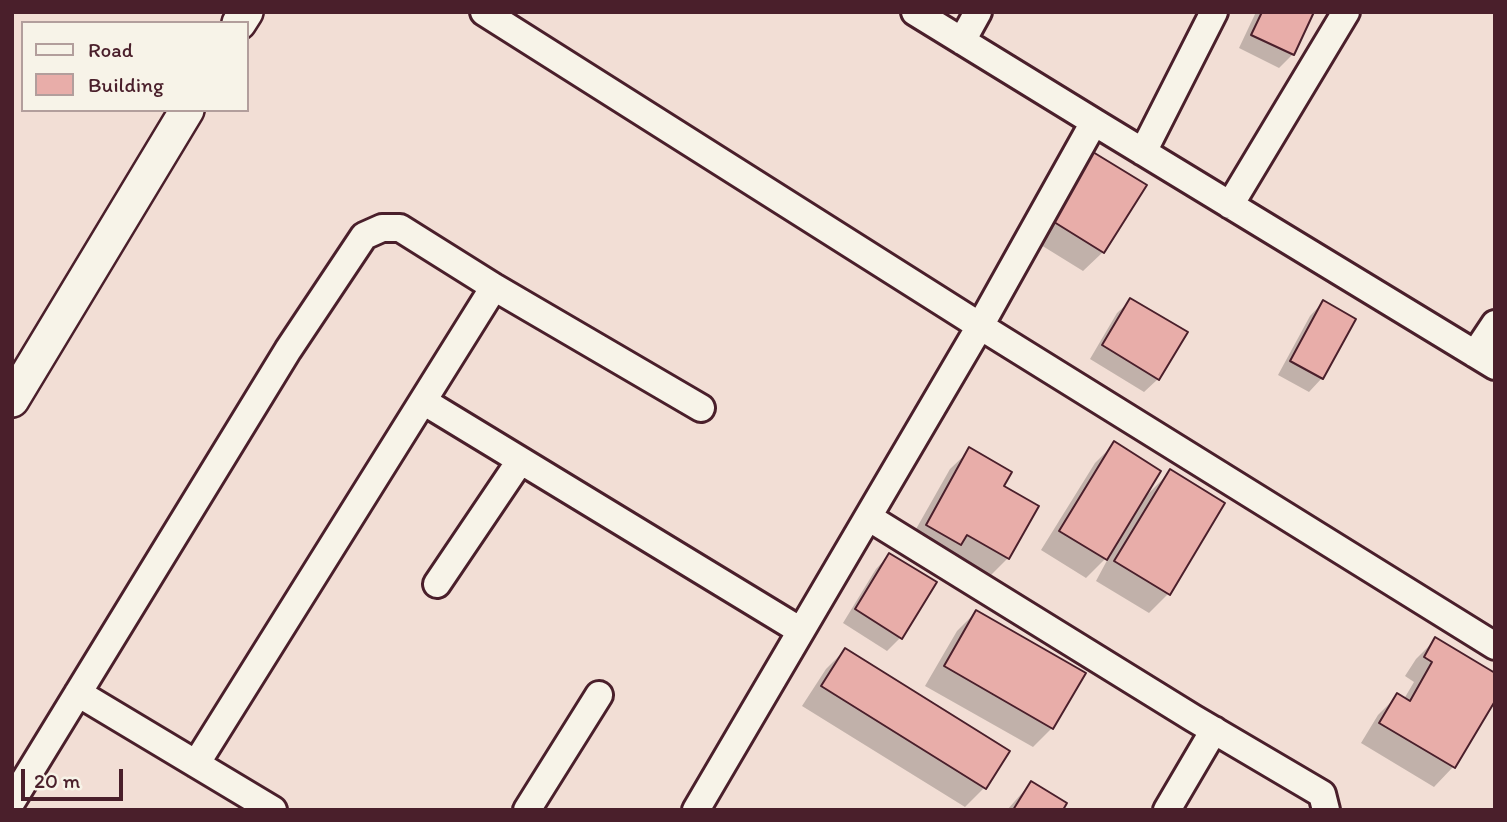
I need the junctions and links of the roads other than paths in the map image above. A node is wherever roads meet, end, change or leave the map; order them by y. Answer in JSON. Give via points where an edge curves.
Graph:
{"nodes":[{"id":1,"x":484,"y":12,"type":"edge"},
{"id":2,"x":915,"y":12,"type":"edge"},
{"id":3,"x":978,"y":12,"type":"edge"},
{"id":4,"x":1214,"y":12,"type":"edge"},
{"id":5,"x":1346,"y":12,"type":"edge"},
{"id":6,"x":962,"y":41,"type":"junction"},
{"id":7,"x":186,"y":112,"type":"edge"},
{"id":8,"x":1094,"y":122,"type":"junction"},
{"id":9,"x":1143,"y":152,"type":"junction"},
{"id":10,"x":1230,"y":205,"type":"junction"},
{"id":11,"x":494,"y":287,"type":"junction"},
{"id":12,"x":1495,"y":324,"type":"edge"},
{"id":13,"x":980,"y":326,"type":"junction"},
{"id":14,"x":1485,"y":360,"type":"edge"},
{"id":15,"x":12,"y":400,"type":"edge"},
{"id":16,"x":423,"y":401,"type":"junction"},
{"id":17,"x":701,"y":408,"type":"dead end"},
{"id":18,"x":520,"y":461,"type":"junction"},
{"id":19,"x":868,"y":517,"type":"junction"},
{"id":20,"x":437,"y":584,"type":"dead end"},
{"id":21,"x":801,"y":631,"type":"junction"},
{"id":22,"x":1495,"y":646,"type":"edge"},
{"id":23,"x":78,"y":693,"type":"junction"},
{"id":24,"x":599,"y":695,"type":"dead end"},
{"id":25,"x":1214,"y":730,"type":"junction"},
{"id":26,"x":197,"y":764,"type":"junction"},
{"id":27,"x":12,"y":801,"type":"edge"},
{"id":28,"x":273,"y":810,"type":"edge"},
{"id":29,"x":527,"y":810,"type":"edge"},
{"id":30,"x":696,"y":810,"type":"edge"},
{"id":31,"x":1167,"y":810,"type":"edge"},
{"id":32,"x":1326,"y":810,"type":"edge"}],
"edges":[{"from":1,"to":13,"type":"street"},
{"from":2,"to":6,"type":"street"},
{"from":3,"to":6,"type":"street"},
{"from":4,"to":9,"type":"street"},
{"from":5,"to":10,"type":"street"},
{"from":6,"to":8,"type":"street"},
{"from":7,"to":15,"type":"street"},
{"from":8,"to":9,"type":"street"},
{"from":8,"to":13,"type":"street"},
{"from":9,"to":10,"type":"street"},
{"from":10,"to":14,"type":"street"},
{"from":11,"to":16,"type":"street"},
{"from":11,"to":17,"type":"street"},
{"from":11,"to":23,"type":"street","via":[[400,228],[382,228],[364,236],[288,350]]},
{"from":12,"to":14,"type":"street"},
{"from":13,"to":19,"type":"street"},
{"from":13,"to":22,"type":"street"},
{"from":16,"to":18,"type":"street"},
{"from":16,"to":26,"type":"street"},
{"from":18,"to":20,"type":"street"},
{"from":18,"to":21,"type":"street"},
{"from":19,"to":21,"type":"street"},
{"from":19,"to":25,"type":"street"},
{"from":21,"to":30,"type":"street"},
{"from":23,"to":26,"type":"street"},
{"from":23,"to":27,"type":"street"},
{"from":24,"to":29,"type":"street"},
{"from":25,"to":31,"type":"street"},
{"from":25,"to":32,"type":"street","via":[[1322,794]]},
{"from":26,"to":28,"type":"street"}]}
